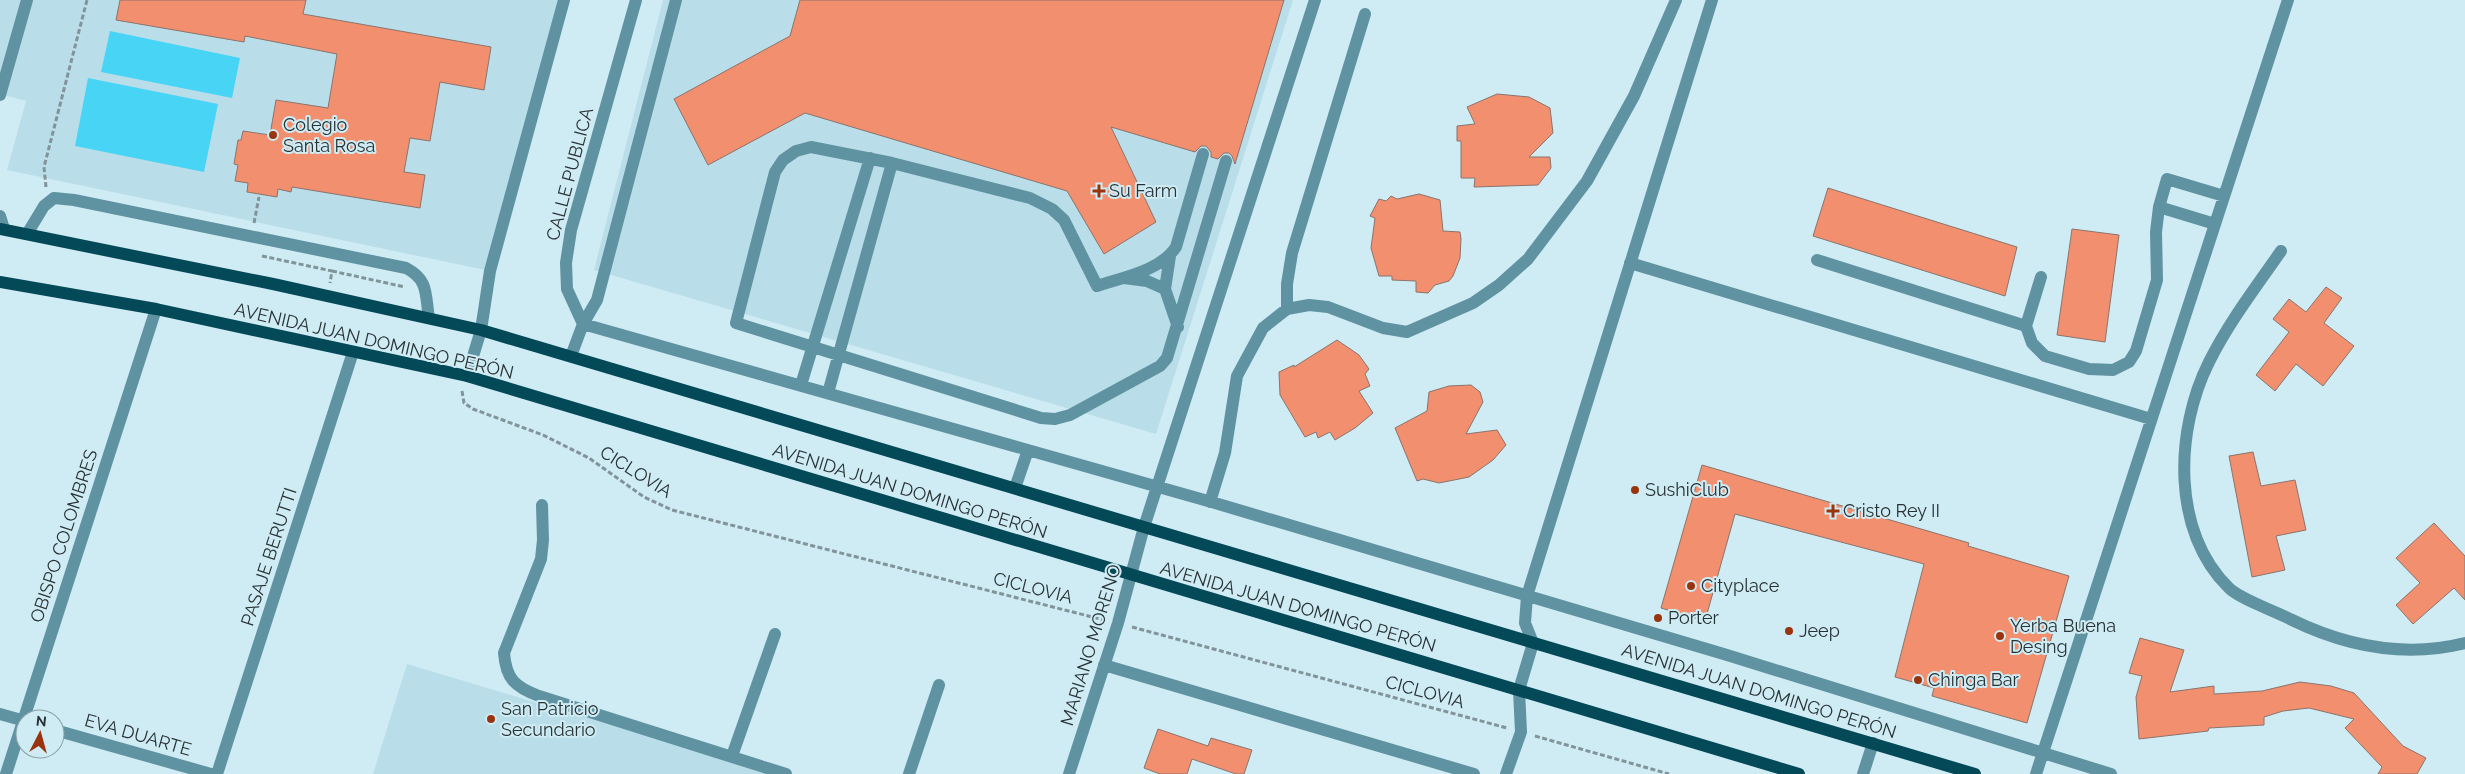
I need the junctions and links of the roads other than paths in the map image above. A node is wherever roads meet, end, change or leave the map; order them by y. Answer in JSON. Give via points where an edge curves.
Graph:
{"nodes":[{"id":1,"x":27,"y":0,"type":"edge"},
{"id":2,"x":564,"y":0,"type":"edge"},
{"id":3,"x":636,"y":0,"type":"edge"},
{"id":4,"x":676,"y":0,"type":"edge"},
{"id":5,"x":1315,"y":0,"type":"edge"},
{"id":6,"x":1676,"y":0,"type":"edge"},
{"id":7,"x":1712,"y":0,"type":"edge"},
{"id":8,"x":2288,"y":0,"type":"edge"},
{"id":9,"x":1365,"y":14,"type":"dead end"},
{"id":10,"x":0,"y":95,"type":"edge"},
{"id":11,"x":1203,"y":154,"type":"dead end"},
{"id":12,"x":870,"y":158,"type":"junction"},
{"id":13,"x":1226,"y":161,"type":"dead end"},
{"id":14,"x":892,"y":163,"type":"junction"},
{"id":15,"x":2224,"y":196,"type":"junction"},
{"id":16,"x":2159,"y":207,"type":"junction"},
{"id":17,"x":0,"y":216,"type":"edge"},
{"id":18,"x":2215,"y":224,"type":"junction"},
{"id":19,"x":2,"y":229,"type":"edge"},
{"id":20,"x":28,"y":234,"type":"junction"},
{"id":21,"x":2281,"y":251,"type":"dead end"},
{"id":22,"x":1170,"y":256,"type":"junction"},
{"id":23,"x":1817,"y":260,"type":"dead end"},
{"id":24,"x":1630,"y":262,"type":"junction"},
{"id":25,"x":2041,"y":276,"type":"dead end"},
{"id":26,"x":1123,"y":277,"type":"junction"},
{"id":27,"x":0,"y":282,"type":"edge"},
{"id":28,"x":1165,"y":289,"type":"junction"},
{"id":29,"x":1287,"y":309,"type":"junction"},
{"id":30,"x":156,"y":310,"type":"junction"},
{"id":31,"x":429,"y":318,"type":"junction"},
{"id":32,"x":583,"y":324,"type":"junction"},
{"id":33,"x":2026,"y":326,"type":"junction"},
{"id":34,"x":1178,"y":327,"type":"junction"},
{"id":35,"x":481,"y":330,"type":"junction"},
{"id":36,"x":814,"y":346,"type":"junction"},
{"id":37,"x":354,"y":352,"type":"junction"},
{"id":38,"x":839,"y":354,"type":"junction"},
{"id":39,"x":571,"y":356,"type":"junction"},
{"id":40,"x":467,"y":376,"type":"junction"},
{"id":41,"x":802,"y":386,"type":"junction"},
{"id":42,"x":828,"y":393,"type":"junction"},
{"id":43,"x":2151,"y":419,"type":"junction"},
{"id":44,"x":1028,"y":450,"type":"junction"},
{"id":45,"x":1158,"y":487,"type":"junction"},
{"id":46,"x":1015,"y":488,"type":"junction"},
{"id":47,"x":1210,"y":502,"type":"junction"},
{"id":48,"x":542,"y":505,"type":"dead end"},
{"id":49,"x":1144,"y":527,"type":"junction"},
{"id":50,"x":1130,"y":576,"type":"junction"},
{"id":51,"x":1527,"y":596,"type":"junction"},
{"id":52,"x":775,"y":634,"type":"dead end"},
{"id":53,"x":1532,"y":643,"type":"junction"},
{"id":54,"x":2465,"y":643,"type":"edge"},
{"id":55,"x":1104,"y":665,"type":"junction"},
{"id":56,"x":939,"y":685,"type":"dead end"},
{"id":57,"x":1519,"y":690,"type":"junction"},
{"id":58,"x":28,"y":709,"type":"edge"},
{"id":59,"x":0,"y":714,"type":"edge"},
{"id":60,"x":15,"y":718,"type":"edge"},
{"id":61,"x":65,"y":733,"type":"edge"},
{"id":62,"x":1873,"y":743,"type":"junction"},
{"id":63,"x":15,"y":748,"type":"edge"},
{"id":64,"x":2042,"y":752,"type":"junction"},
{"id":65,"x":732,"y":756,"type":"junction"},
{"id":66,"x":6,"y":774,"type":"edge"},
{"id":67,"x":210,"y":774,"type":"edge"},
{"id":68,"x":217,"y":774,"type":"edge"},
{"id":69,"x":786,"y":774,"type":"edge"},
{"id":70,"x":909,"y":774,"type":"edge"},
{"id":71,"x":1069,"y":774,"type":"edge"},
{"id":72,"x":1474,"y":774,"type":"edge"},
{"id":73,"x":1506,"y":774,"type":"edge"},
{"id":74,"x":1799,"y":774,"type":"edge"},
{"id":75,"x":1863,"y":774,"type":"edge"},
{"id":76,"x":1975,"y":774,"type":"edge"},
{"id":77,"x":2036,"y":774,"type":"edge"},
{"id":78,"x":2112,"y":774,"type":"edge"}],
"edges":[{"from":1,"to":10,"type":"street"},
{"from":2,"to":35,"type":"street","via":[[490,271]]},
{"from":3,"to":32,"type":"street","name":"CALLE PUBLICA","via":[[571,230],[566,263],[567,289]]},
{"from":4,"to":32,"type":"street","via":[[597,300]]},
{"from":5,"to":45,"type":"street","name":"MARIANO MORENO"},
{"from":6,"to":29,"type":"street","via":[[1634,96],[1587,181],[1528,259],[1500,285],[1473,302],[1407,332],[1383,328],[1328,307],[1309,305]]},
{"from":7,"to":24,"type":"street"},
{"from":8,"to":15,"type":"street"},
{"from":9,"to":29,"type":"street","via":[[1292,253]]},
{"from":11,"to":22,"type":"street","via":[[1176,247]]},
{"from":12,"to":14,"type":"street"},
{"from":12,"to":36,"type":"street"},
{"from":12,"to":36,"type":"street","via":[[811,147],[796,151],[783,160],[775,172],[736,323]]},
{"from":13,"to":34,"type":"street"},
{"from":14,"to":26,"type":"street","via":[[1037,202],[1052,209],[1064,220],[1097,286]]},
{"from":14,"to":38,"type":"street"},
{"from":15,"to":16,"type":"street","via":[[2167,179]]},
{"from":15,"to":18,"type":"street"},
{"from":16,"to":18,"type":"street"},
{"from":16,"to":33,"type":"street","via":[[2157,280],[2136,351],[2129,362],[2113,370],[2089,369],[2045,356],[2032,344]]},
{"from":17,"to":19,"type":"street"},
{"from":18,"to":43,"type":"street"},
{"from":19,"to":20,"type":"main road","name":"AVENIDA JUAN DOMINGO PERÓN"},
{"from":20,"to":31,"type":"main road","name":"AVENIDA JUAN DOMINGO PERÓN"},
{"from":20,"to":31,"type":"street","via":[[44,206],[54,198],[406,268],[424,281]]},
{"from":21,"to":54,"type":"street","via":[[2233,321],[2209,363],[2194,404],[2186,442],[2185,474],[2188,512],[2195,538],[2212,569],[2230,590],[2299,624],[2363,645],[2404,651],[2442,649]]},
{"from":22,"to":26,"type":"street","via":[[1156,266]]},
{"from":22,"to":28,"type":"street"},
{"from":23,"to":33,"type":"street"},
{"from":24,"to":43,"type":"street"},
{"from":24,"to":51,"type":"street"},
{"from":25,"to":33,"type":"street"},
{"from":26,"to":28,"type":"street"},
{"from":27,"to":30,"type":"main road","name":"AVENIDA JUAN DOMINGO PERÓN"},
{"from":28,"to":34,"type":"street"},
{"from":29,"to":47,"type":"street","via":[[1263,328],[1237,376],[1225,453]]},
{"from":30,"to":37,"type":"main road","name":"AVENIDA JUAN DOMINGO PERÓN"},
{"from":30,"to":58,"type":"street","name":"OBISPO COLOMBRES"},
{"from":31,"to":35,"type":"main road","name":"AVENIDA JUAN DOMINGO PERÓN"},
{"from":32,"to":39,"type":"street"},
{"from":32,"to":41,"type":"street"},
{"from":34,"to":38,"type":"street","via":[[1167,358],[1160,366],[1070,415],[1056,419],[1028,414]]},
{"from":35,"to":39,"type":"main road","name":"AVENIDA JUAN DOMINGO PERÓN"},
{"from":35,"to":40,"type":"street"},
{"from":36,"to":38,"type":"street"},
{"from":36,"to":41,"type":"street"},
{"from":37,"to":40,"type":"main road","name":"AVENIDA JUAN DOMINGO PERÓN"},
{"from":37,"to":68,"type":"street","name":"PASAJE BERUTTI"},
{"from":38,"to":42,"type":"street"},
{"from":39,"to":46,"type":"main road","name":"AVENIDA JUAN DOMINGO PERÓN"},
{"from":40,"to":50,"type":"main road","name":"AVENIDA JUAN DOMINGO PERÓN"},
{"from":41,"to":42,"type":"street"},
{"from":42,"to":44,"type":"street"},
{"from":43,"to":64,"type":"street"},
{"from":44,"to":45,"type":"street"},
{"from":44,"to":46,"type":"street"},
{"from":45,"to":47,"type":"street"},
{"from":45,"to":49,"type":"street","name":"MARIANO MORENO"},
{"from":46,"to":49,"type":"main road","name":"AVENIDA JUAN DOMINGO PERÓN"},
{"from":47,"to":51,"type":"street"},
{"from":48,"to":65,"type":"street","via":[[541,559],[504,653],[505,668],[512,680],[539,696]]},
{"from":49,"to":50,"type":"street","name":"MARIANO MORENO"},
{"from":49,"to":53,"type":"main road","name":"AVENIDA JUAN DOMINGO PERÓN"},
{"from":50,"to":55,"type":"street","name":"MARIANO MORENO"},
{"from":50,"to":57,"type":"main road","name":"AVENIDA JUAN DOMINGO PERÓN"},
{"from":51,"to":53,"type":"street","via":[[1525,623]]},
{"from":51,"to":64,"type":"street"},
{"from":52,"to":65,"type":"street"},
{"from":53,"to":57,"type":"street"},
{"from":53,"to":62,"type":"main road","name":"AVENIDA JUAN DOMINGO PERÓN"},
{"from":55,"to":71,"type":"street","name":"MARIANO MORENO"},
{"from":55,"to":72,"type":"street"},
{"from":56,"to":70,"type":"street"},
{"from":57,"to":73,"type":"street","via":[[1521,732]]},
{"from":57,"to":74,"type":"main road","name":"AVENIDA JUAN DOMINGO PERÓN"},
{"from":59,"to":60,"type":"street"},
{"from":61,"to":67,"type":"street","name":"EVA DUARTE"},
{"from":62,"to":75,"type":"street"},
{"from":62,"to":76,"type":"main road","name":"AVENIDA JUAN DOMINGO PERÓN"},
{"from":63,"to":66,"type":"street","name":"OBISPO COLOMBRES"},
{"from":64,"to":77,"type":"street"},
{"from":64,"to":78,"type":"street"},
{"from":65,"to":69,"type":"street"}]}
